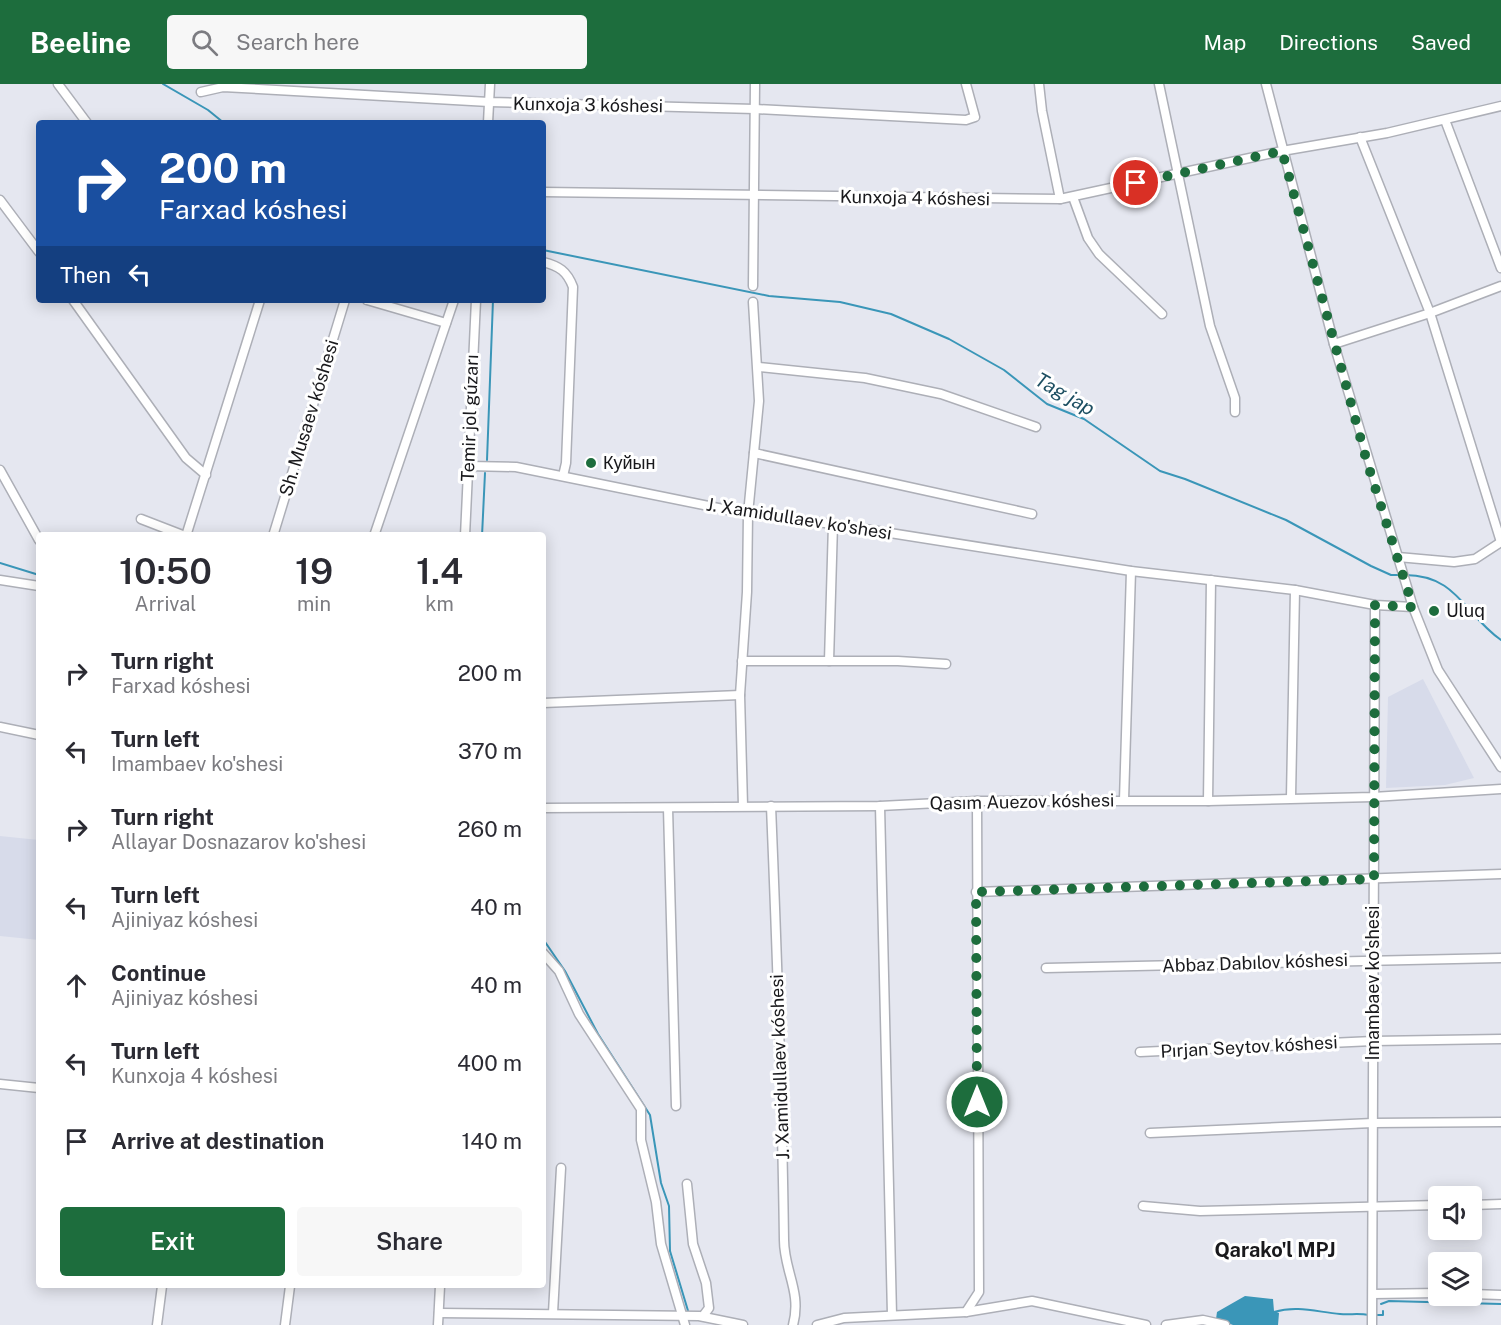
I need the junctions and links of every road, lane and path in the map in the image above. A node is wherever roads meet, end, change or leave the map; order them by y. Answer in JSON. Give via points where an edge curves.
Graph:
{"nodes":[{"id":1,"x":58,"y":84,"type":"edge"},
{"id":2,"x":490,"y":84,"type":"edge"},
{"id":3,"x":755,"y":84,"type":"edge"},
{"id":4,"x":966,"y":84,"type":"edge"},
{"id":5,"x":1039,"y":84,"type":"edge"},
{"id":6,"x":1159,"y":84,"type":"edge"},
{"id":7,"x":1266,"y":84,"type":"edge"},
{"id":8,"x":201,"y":93,"type":"dead end"},
{"id":9,"x":489,"y":102,"type":"junction"},
{"id":10,"x":1501,"y":106,"type":"edge"},
{"id":11,"x":755,"y":109,"type":"junction"},
{"id":12,"x":85,"y":120,"type":"edge"},
{"id":13,"x":488,"y":120,"type":"edge"},
{"id":14,"x":1445,"y":120,"type":"junction"},
{"id":15,"x":1360,"y":137,"type":"junction"},
{"id":16,"x":1282,"y":151,"type":"junction"},
{"id":17,"x":1176,"y":173,"type":"junction"},
{"id":18,"x":546,"y":192,"type":"edge"},
{"id":19,"x":754,"y":195,"type":"junction"},
{"id":20,"x":1073,"y":197,"type":"junction"},
{"id":21,"x":1060,"y":199,"type":"junction"},
{"id":22,"x":0,"y":200,"type":"edge"},
{"id":23,"x":36,"y":248,"type":"edge"},
{"id":24,"x":546,"y":263,"type":"edge"},
{"id":25,"x":1501,"y":268,"type":"edge"},
{"id":26,"x":753,"y":286,"type":"dead end"},
{"id":27,"x":1501,"y":286,"type":"edge"},
{"id":28,"x":753,"y":302,"type":"dead end"},
{"id":29,"x":75,"y":303,"type":"edge"},
{"id":30,"x":259,"y":303,"type":"edge"},
{"id":31,"x":344,"y":303,"type":"edge"},
{"id":32,"x":377,"y":303,"type":"edge"},
{"id":33,"x":453,"y":303,"type":"edge"},
{"id":34,"x":476,"y":303,"type":"edge"},
{"id":35,"x":1430,"y":313,"type":"junction"},
{"id":36,"x":1162,"y":314,"type":"dead end"},
{"id":37,"x":446,"y":324,"type":"junction"},
{"id":38,"x":1334,"y":344,"type":"junction"},
{"id":39,"x":759,"y":367,"type":"junction"},
{"id":40,"x":1235,"y":412,"type":"dead end"},
{"id":41,"x":1036,"y":428,"type":"dead end"},
{"id":42,"x":754,"y":453,"type":"junction"},
{"id":43,"x":468,"y":466,"type":"junction"},
{"id":44,"x":0,"y":470,"type":"edge"},
{"id":45,"x":206,"y":475,"type":"junction"},
{"id":46,"x":562,"y":476,"type":"junction"},
{"id":47,"x":748,"y":514,"type":"junction"},
{"id":48,"x":1032,"y":514,"type":"dead end"},
{"id":49,"x":141,"y":519,"type":"dead end"},
{"id":50,"x":833,"y":524,"type":"junction"},
{"id":51,"x":175,"y":532,"type":"edge"},
{"id":52,"x":187,"y":532,"type":"edge"},
{"id":53,"x":274,"y":532,"type":"edge"},
{"id":54,"x":375,"y":532,"type":"edge"},
{"id":55,"x":465,"y":532,"type":"edge"},
{"id":56,"x":36,"y":535,"type":"edge"},
{"id":57,"x":1501,"y":542,"type":"edge"},
{"id":58,"x":1399,"y":561,"type":"junction"},
{"id":59,"x":1131,"y":571,"type":"junction"},
{"id":60,"x":0,"y":580,"type":"edge"},
{"id":61,"x":1211,"y":580,"type":"junction"},
{"id":62,"x":36,"y":586,"type":"edge"},
{"id":63,"x":1295,"y":590,"type":"junction"},
{"id":64,"x":1375,"y":605,"type":"junction"},
{"id":65,"x":1413,"y":607,"type":"junction"},
{"id":66,"x":742,"y":661,"type":"junction"},
{"id":67,"x":829,"y":661,"type":"junction"},
{"id":68,"x":946,"y":664,"type":"dead end"},
{"id":69,"x":740,"y":695,"type":"junction"},
{"id":70,"x":546,"y":703,"type":"edge"},
{"id":71,"x":0,"y":727,"type":"edge"},
{"id":72,"x":36,"y":734,"type":"edge"},
{"id":73,"x":1501,"y":767,"type":"edge"},
{"id":74,"x":1501,"y":789,"type":"edge"},
{"id":75,"x":1372,"y":796,"type":"junction"},
{"id":76,"x":1291,"y":797,"type":"junction"},
{"id":77,"x":1124,"y":800,"type":"junction"},
{"id":78,"x":977,"y":801,"type":"junction"},
{"id":79,"x":1208,"y":801,"type":"junction"},
{"id":80,"x":743,"y":806,"type":"junction"},
{"id":81,"x":771,"y":806,"type":"junction"},
{"id":82,"x":880,"y":806,"type":"junction"},
{"id":83,"x":546,"y":808,"type":"edge"},
{"id":84,"x":668,"y":808,"type":"junction"},
{"id":85,"x":1501,"y":874,"type":"edge"},
{"id":86,"x":1374,"y":879,"type":"junction"},
{"id":87,"x":976,"y":892,"type":"junction"},
{"id":88,"x":546,"y":956,"type":"edge"},
{"id":89,"x":1501,"y":958,"type":"edge"},
{"id":90,"x":1373,"y":960,"type":"junction"},
{"id":91,"x":1046,"y":969,"type":"dead end"},
{"id":92,"x":1501,"y":1039,"type":"edge"},
{"id":93,"x":1373,"y":1041,"type":"junction"},
{"id":94,"x":1140,"y":1052,"type":"dead end"},
{"id":95,"x":0,"y":1084,"type":"edge"},
{"id":96,"x":36,"y":1088,"type":"edge"},
{"id":97,"x":676,"y":1106,"type":"dead end"},
{"id":98,"x":1501,"y":1122,"type":"edge"},
{"id":99,"x":1373,"y":1123,"type":"junction"},
{"id":100,"x":1150,"y":1132,"type":"dead end"},
{"id":101,"x":561,"y":1168,"type":"dead end"},
{"id":102,"x":687,"y":1184,"type":"dead end"},
{"id":103,"x":1501,"y":1204,"type":"edge"},
{"id":104,"x":1428,"y":1205,"type":"edge"},
{"id":105,"x":1482,"y":1205,"type":"edge"},
{"id":106,"x":1143,"y":1206,"type":"dead end"},
{"id":107,"x":1374,"y":1207,"type":"junction"},
{"id":108,"x":162,"y":1288,"type":"edge"},
{"id":109,"x":290,"y":1288,"type":"edge"},
{"id":110,"x":440,"y":1288,"type":"edge"},
{"id":111,"x":1428,"y":1293,"type":"edge"},
{"id":112,"x":1373,"y":1294,"type":"junction"},
{"id":113,"x":1482,"y":1294,"type":"edge"},
{"id":114,"x":1501,"y":1295,"type":"edge"},
{"id":115,"x":439,"y":1312,"type":"junction"},
{"id":116,"x":966,"y":1312,"type":"junction"},
{"id":117,"x":553,"y":1314,"type":"junction"},
{"id":118,"x":892,"y":1315,"type":"junction"},
{"id":119,"x":683,"y":1316,"type":"junction"},
{"id":120,"x":701,"y":1316,"type":"junction"},
{"id":121,"x":157,"y":1325,"type":"edge"},
{"id":122,"x":285,"y":1325,"type":"edge"},
{"id":123,"x":438,"y":1325,"type":"edge"},
{"id":124,"x":685,"y":1325,"type":"edge"},
{"id":125,"x":743,"y":1325,"type":"edge"},
{"id":126,"x":793,"y":1325,"type":"edge"},
{"id":127,"x":817,"y":1325,"type":"edge"},
{"id":128,"x":1146,"y":1325,"type":"edge"},
{"id":129,"x":1166,"y":1325,"type":"edge"},
{"id":130,"x":1225,"y":1325,"type":"edge"},
{"id":131,"x":1371,"y":1325,"type":"edge"}],
"edges":[{"from":1,"to":12,"type":"street"},
{"from":2,"to":9,"type":"street"},
{"from":3,"to":11,"type":"street"},
{"from":4,"to":11,"type":"street","name":"Kunxoja 3 kóshesi","via":[[975,117],[966,120]]},
{"from":5,"to":21,"type":"street"},
{"from":6,"to":17,"type":"street"},
{"from":7,"to":16,"type":"street"},
{"from":8,"to":9,"type":"street","name":"Kunxoja 3 kóshesi","via":[[223,87]]},
{"from":9,"to":11,"type":"street","name":"Kunxoja 3 kóshesi"},
{"from":9,"to":13,"type":"street"},
{"from":10,"to":14,"type":"street","name":"Kunxoja 4 kóshesi"},
{"from":11,"to":19,"type":"street"},
{"from":14,"to":15,"type":"street","name":"Kunxoja 4 kóshesi"},
{"from":14,"to":25,"type":"street"},
{"from":15,"to":16,"type":"street","name":"Kunxoja 4 kóshesi"},
{"from":15,"to":35,"type":"street"},
{"from":16,"to":17,"type":"street","name":"Kunxoja 4 kóshesi"},
{"from":16,"to":38,"type":"street"},
{"from":17,"to":20,"type":"street","name":"Kunxoja 4 kóshesi"},
{"from":17,"to":40,"type":"street","via":[[1210,326],[1235,398]]},
{"from":18,"to":19,"type":"street","name":"Kunxoja 4 kóshesi"},
{"from":19,"to":21,"type":"street","name":"Kunxoja 4 kóshesi"},
{"from":19,"to":26,"type":"street"},
{"from":20,"to":21,"type":"street","name":"Kunxoja 4 kóshesi"},
{"from":20,"to":36,"type":"street","via":[[1088,238],[1099,254]]},
{"from":22,"to":23,"type":"street"},
{"from":24,"to":46,"type":"street","via":[[559,266],[573,287],[566,464]]},
{"from":27,"to":35,"type":"street"},
{"from":28,"to":39,"type":"street"},
{"from":29,"to":45,"type":"street","via":[[186,458]]},
{"from":30,"to":45,"type":"street"},
{"from":31,"to":53,"type":"street","name":"Sh. Musaev kóshesi"},
{"from":32,"to":37,"type":"street"},
{"from":33,"to":37,"type":"street"},
{"from":34,"to":43,"type":"street","name":"Temir jol gúzarı"},
{"from":35,"to":38,"type":"street"},
{"from":35,"to":57,"type":"street"},
{"from":37,"to":54,"type":"street"},
{"from":38,"to":58,"type":"street"},
{"from":39,"to":41,"type":"street","via":[[865,378],[941,394]]},
{"from":39,"to":42,"type":"street"},
{"from":42,"to":47,"type":"street"},
{"from":42,"to":48,"type":"street"},
{"from":43,"to":46,"type":"street","name":"J. Xamidullaev ko'shesi","via":[[516,467]]},
{"from":43,"to":55,"type":"street","name":"Temir jol gúzarı"},
{"from":44,"to":56,"type":"street"},
{"from":45,"to":52,"type":"street"},
{"from":46,"to":47,"type":"street","name":"J. Xamidullaev ko'shesi"},
{"from":47,"to":50,"type":"street","name":"J. Xamidullaev ko'shesi"},
{"from":47,"to":66,"type":"street"},
{"from":49,"to":51,"type":"street"},
{"from":50,"to":59,"type":"street","name":"J. Xamidullaev ko'shesi"},
{"from":50,"to":67,"type":"street"},
{"from":57,"to":58,"type":"street","via":[[1475,559]]},
{"from":58,"to":65,"type":"street"},
{"from":59,"to":61,"type":"street","name":"J. Xamidullaev ko'shesi"},
{"from":59,"to":77,"type":"street"},
{"from":60,"to":62,"type":"street"},
{"from":61,"to":63,"type":"street","name":"J. Xamidullaev ko'shesi"},
{"from":61,"to":79,"type":"street"},
{"from":63,"to":64,"type":"street","name":"J. Xamidullaev ko'shesi"},
{"from":63,"to":76,"type":"street"},
{"from":64,"to":65,"type":"street","name":"J. Xamidullaev ko'shesi"},
{"from":64,"to":75,"type":"street","name":"Imambaev ko'shesi"},
{"from":65,"to":73,"type":"street","via":[[1438,670]]},
{"from":66,"to":67,"type":"street"},
{"from":66,"to":69,"type":"street"},
{"from":67,"to":68,"type":"street"},
{"from":69,"to":70,"type":"street"},
{"from":69,"to":80,"type":"street"},
{"from":71,"to":72,"type":"street"},
{"from":74,"to":75,"type":"street","name":"Qasım Auezov kóshesi"},
{"from":75,"to":76,"type":"street","name":"Qasım Auezov kóshesi"},
{"from":75,"to":86,"type":"street","name":"Imambaev ko'shesi"},
{"from":76,"to":79,"type":"street","name":"Qasım Auezov kóshesi"},
{"from":77,"to":78,"type":"street","name":"Qasım Auezov kóshesi"},
{"from":77,"to":79,"type":"street","name":"Qasım Auezov kóshesi"},
{"from":78,"to":82,"type":"street","name":"Qasım Auezov kóshesi"},
{"from":78,"to":87,"type":"street"},
{"from":80,"to":81,"type":"street","name":"Qasım Auezov kóshesi"},
{"from":80,"to":84,"type":"street","name":"Qasım Auezov kóshesi"},
{"from":81,"to":82,"type":"street","name":"Qasım Auezov kóshesi"},
{"from":81,"to":126,"type":"street","name":"J. Xamidullaev kóshesi","via":[[782,1075],[784,1250],[795,1286]]},
{"from":82,"to":118,"type":"street"},
{"from":83,"to":84,"type":"street","name":"Qasım Auezov kóshesi"},
{"from":84,"to":97,"type":"street"},
{"from":85,"to":86,"type":"street"},
{"from":86,"to":87,"type":"street"},
{"from":86,"to":90,"type":"street","name":"Imambaev ko'shesi"},
{"from":87,"to":116,"type":"street","via":[[979,1292]]},
{"from":88,"to":119,"type":"street","via":[[559,971],[579,1014],[641,1109],[641,1140],[656,1202],[661,1244]]},
{"from":89,"to":90,"type":"street","name":"Abbaz Dabılov kóshesi"},
{"from":90,"to":91,"type":"street","name":"Abbaz Dabılov kóshesi"},
{"from":90,"to":93,"type":"street","name":"Imambaev ko'shesi"},
{"from":92,"to":93,"type":"street","name":"Pırjan Seytov kóshesi"},
{"from":93,"to":94,"type":"street","name":"Pırjan Seytov kóshesi"},
{"from":93,"to":99,"type":"street","name":"Imambaev ko'shesi"},
{"from":95,"to":96,"type":"street"},
{"from":98,"to":99,"type":"street"},
{"from":99,"to":100,"type":"street"},
{"from":99,"to":107,"type":"street","name":"Imambaev ko'shesi"},
{"from":101,"to":117,"type":"street"},
{"from":102,"to":120,"type":"street","via":[[693,1244],[706,1283],[709,1308]]},
{"from":103,"to":105,"type":"street"},
{"from":104,"to":107,"type":"street"},
{"from":106,"to":107,"type":"street","via":[[1200,1211]]},
{"from":107,"to":112,"type":"street","name":"Imambaev ko'shesi"},
{"from":108,"to":121,"type":"street"},
{"from":109,"to":122,"type":"street"},
{"from":110,"to":115,"type":"street"},
{"from":111,"to":112,"type":"street"},
{"from":112,"to":131,"type":"street","name":"Imambaev ko'shesi"},
{"from":113,"to":114,"type":"street"},
{"from":115,"to":117,"type":"street"},
{"from":115,"to":123,"type":"street"},
{"from":116,"to":118,"type":"street"},
{"from":116,"to":128,"type":"street","via":[[1032,1301]]},
{"from":117,"to":119,"type":"street"},
{"from":118,"to":127,"type":"street","via":[[844,1318]]},
{"from":119,"to":120,"type":"street"},
{"from":119,"to":124,"type":"street"},
{"from":120,"to":125,"type":"street"},
{"from":129,"to":130,"type":"street","via":[[1203,1320]]}]}
